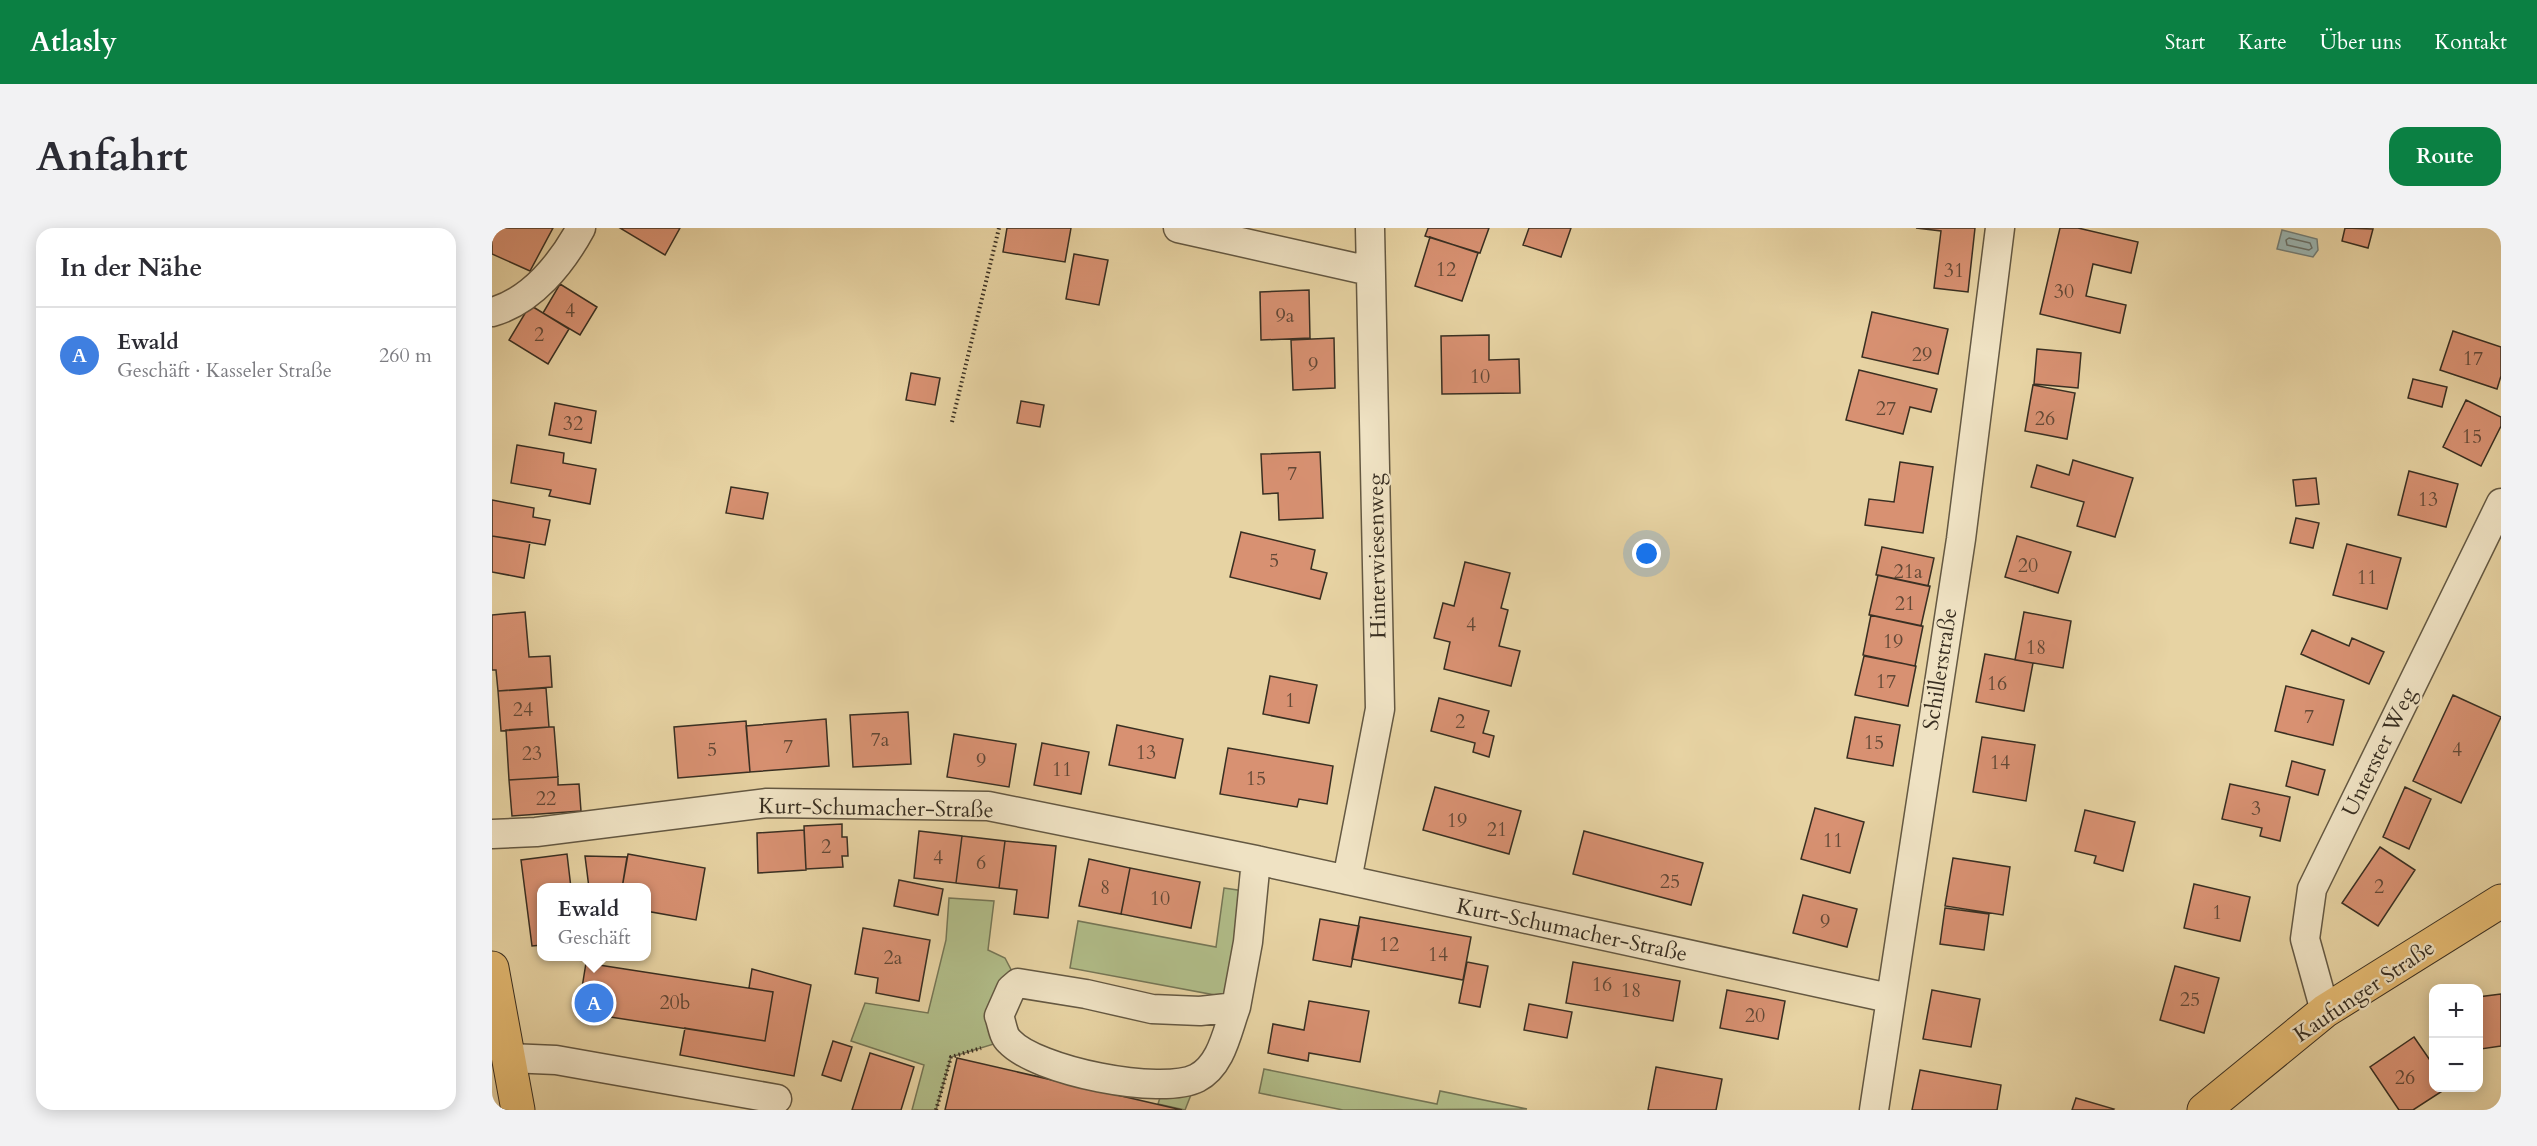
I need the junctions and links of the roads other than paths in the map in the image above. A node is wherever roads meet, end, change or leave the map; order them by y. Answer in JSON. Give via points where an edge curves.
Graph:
{"nodes":[{"id":1,"x":581,"y":228,"type":"edge"},
{"id":2,"x":1178,"y":228,"type":"edge"},
{"id":3,"x":1370,"y":228,"type":"edge"},
{"id":4,"x":2000,"y":228,"type":"edge"},
{"id":5,"x":1370,"y":272,"type":"junction"},
{"id":6,"x":492,"y":312,"type":"edge"},
{"id":7,"x":2501,"y":503,"type":"edge"},
{"id":8,"x":492,"y":834,"type":"edge"},
{"id":9,"x":1256,"y":860,"type":"junction"},
{"id":10,"x":1347,"y":880,"type":"junction"},
{"id":11,"x":2501,"y":901,"type":"edge"},
{"id":12,"x":492,"y":968,"type":"edge"},
{"id":13,"x":1889,"y":998,"type":"junction"},
{"id":14,"x":1236,"y":1007,"type":"junction"},
{"id":15,"x":2325,"y":1011,"type":"junction"},
{"id":16,"x":509,"y":1058,"type":"junction"},
{"id":17,"x":777,"y":1099,"type":"dead end"},
{"id":18,"x":518,"y":1110,"type":"edge"},
{"id":19,"x":1874,"y":1110,"type":"edge"},
{"id":20,"x":2204,"y":1110,"type":"edge"}],
"edges":[{"from":1,"to":6,"type":"street","via":[[543,281],[508,307]]},
{"from":2,"to":5,"type":"street"},
{"from":3,"to":5,"type":"street","name":"Hinterwiesenweg"},
{"from":4,"to":13,"type":"street","name":"Schillerstraße","via":[[1961,539]]},
{"from":5,"to":10,"type":"street","name":"Hinterwiesenweg","via":[[1380,709]]},
{"from":7,"to":15,"type":"street","name":"Unterster Weg","via":[[2312,889],[2305,939]]},
{"from":8,"to":9,"type":"street","name":"Kurt-Schumacher-Straße","via":[[767,804],[988,807]]},
{"from":9,"to":10,"type":"street","name":"Kurt-Schumacher-Straße"},
{"from":9,"to":14,"type":"street","via":[[1248,942]]},
{"from":10,"to":13,"type":"street","name":"Kurt-Schumacher-Straße"},
{"from":11,"to":15,"type":"main road","name":"Kaufunger Straße"},
{"from":12,"to":16,"type":"main road"},
{"from":13,"to":19,"type":"street","name":"Schillerstraße"},
{"from":14,"to":14,"type":"street","via":[[1200,1011],[1152,1009],[1018,983],[1011,989],[999,1016],[1007,1040],[1032,1058],[1106,1079],[1164,1085],[1198,1077],[1218,1059]]},
{"from":15,"to":20,"type":"main road","name":"Kaufunger Straße"},
{"from":16,"to":17,"type":"street","via":[[556,1060]]},
{"from":16,"to":18,"type":"main road"}]}
